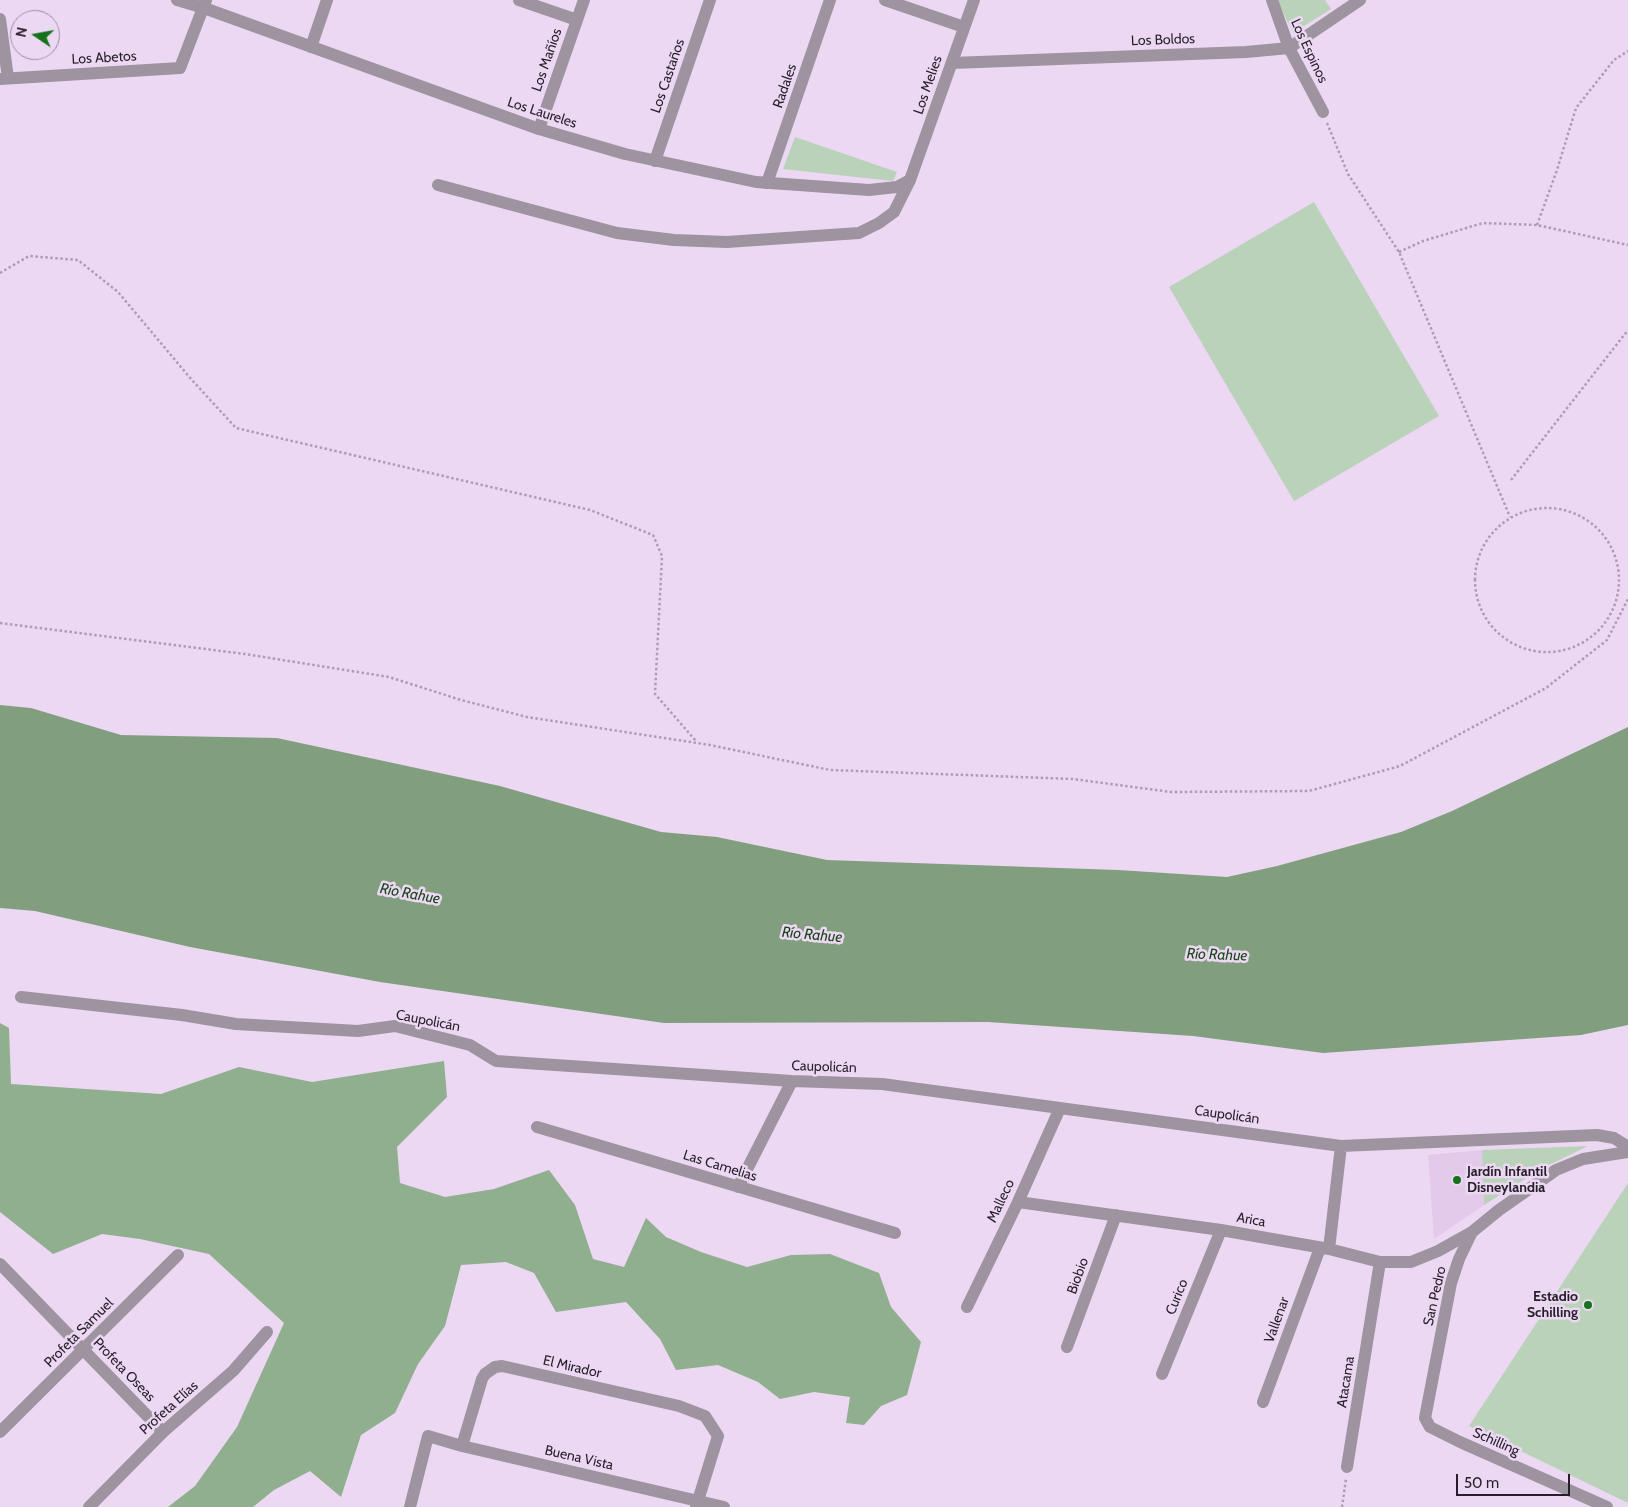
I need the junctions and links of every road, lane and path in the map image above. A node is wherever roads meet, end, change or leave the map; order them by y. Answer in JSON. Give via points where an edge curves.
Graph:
{"nodes":[{"id":1,"x":177,"y":0,"type":"edge"},
{"id":2,"x":327,"y":0,"type":"edge"},
{"id":3,"x":519,"y":0,"type":"edge"},
{"id":4,"x":584,"y":0,"type":"edge"},
{"id":5,"x":710,"y":0,"type":"edge"},
{"id":6,"x":830,"y":0,"type":"edge"},
{"id":7,"x":885,"y":0,"type":"edge"},
{"id":8,"x":974,"y":0,"type":"edge"},
{"id":9,"x":1272,"y":0,"type":"edge"},
{"id":10,"x":1360,"y":0,"type":"edge"},
{"id":11,"x":205,"y":4,"type":"edge"},
{"id":12,"x":0,"y":19,"type":"edge"},
{"id":13,"x":577,"y":20,"type":"junction"},
{"id":14,"x":964,"y":27,"type":"junction"},
{"id":15,"x":311,"y":47,"type":"junction"},
{"id":16,"x":1289,"y":48,"type":"junction"},
{"id":17,"x":1628,"y":51,"type":"edge"},
{"id":18,"x":952,"y":63,"type":"junction"},
{"id":19,"x":4,"y":79,"type":"edge"},
{"id":20,"x":1323,"y":112,"type":"joint"},
{"id":21,"x":539,"y":129,"type":"junction"},
{"id":22,"x":655,"y":161,"type":"junction"},
{"id":23,"x":910,"y":180,"type":"junction"},
{"id":24,"x":767,"y":183,"type":"junction"},
{"id":25,"x":438,"y":185,"type":"dead end"},
{"id":26,"x":1537,"y":225,"type":"junction"},
{"id":27,"x":1628,"y":245,"type":"edge"},
{"id":28,"x":1399,"y":252,"type":"junction"},
{"id":29,"x":0,"y":273,"type":"edge"},
{"id":30,"x":1628,"y":330,"type":"edge"},
{"id":31,"x":1511,"y":480,"type":"dead end"},
{"id":32,"x":1510,"y":517,"type":"junction"},
{"id":33,"x":1628,"y":599,"type":"edge"},
{"id":34,"x":0,"y":623,"type":"edge"},
{"id":35,"x":697,"y":743,"type":"junction"},
{"id":36,"x":21,"y":997,"type":"dead end"},
{"id":37,"x":792,"y":1081,"type":"junction"},
{"id":38,"x":1060,"y":1108,"type":"junction"},
{"id":39,"x":537,"y":1127,"type":"dead end"},
{"id":40,"x":1341,"y":1146,"type":"junction"},
{"id":41,"x":1628,"y":1147,"type":"edge"},
{"id":42,"x":1628,"y":1152,"type":"edge"},
{"id":43,"x":738,"y":1187,"type":"junction"},
{"id":44,"x":1018,"y":1202,"type":"junction"},
{"id":45,"x":1116,"y":1216,"type":"junction"},
{"id":46,"x":1220,"y":1230,"type":"junction"},
{"id":47,"x":1472,"y":1232,"type":"junction"},
{"id":48,"x":895,"y":1233,"type":"dead end"},
{"id":49,"x":1324,"y":1249,"type":"junction"},
{"id":50,"x":178,"y":1255,"type":"dead end"},
{"id":51,"x":1380,"y":1262,"type":"junction"},
{"id":52,"x":0,"y":1264,"type":"edge"},
{"id":53,"x":968,"y":1307,"type":"dead end"},
{"id":54,"x":267,"y":1332,"type":"dead end"},
{"id":55,"x":1067,"y":1347,"type":"dead end"},
{"id":56,"x":84,"y":1349,"type":"junction"},
{"id":57,"x":1162,"y":1374,"type":"dead end"},
{"id":58,"x":1263,"y":1402,"type":"dead end"},
{"id":59,"x":1430,"y":1427,"type":"joint"},
{"id":60,"x":0,"y":1432,"type":"edge"},
{"id":61,"x":163,"y":1432,"type":"junction"},
{"id":62,"x":462,"y":1446,"type":"junction"},
{"id":63,"x":1347,"y":1467,"type":"joint"},
{"id":64,"x":697,"y":1504,"type":"edge"},
{"id":65,"x":89,"y":1507,"type":"edge"},
{"id":66,"x":410,"y":1507,"type":"edge"},
{"id":67,"x":724,"y":1507,"type":"edge"},
{"id":68,"x":1342,"y":1507,"type":"edge"},
{"id":69,"x":1607,"y":1507,"type":"edge"}],
"edges":[{"from":1,"to":11,"type":"street","name":"Los Laureles"},
{"from":2,"to":15,"type":"street"},
{"from":3,"to":13,"type":"street"},
{"from":4,"to":13,"type":"street","name":"Los Mañíos"},
{"from":5,"to":22,"type":"street","name":"Los Castaños"},
{"from":6,"to":24,"type":"street","name":"Radales"},
{"from":7,"to":14,"type":"street"},
{"from":8,"to":14,"type":"street","name":"Los Melies"},
{"from":9,"to":16,"type":"street","name":"Los Espinos"},
{"from":10,"to":16,"type":"street","name":"Los Boldos"},
{"from":11,"to":15,"type":"street","name":"Los Laureles"},
{"from":11,"to":19,"type":"street","name":"Los Abetos","via":[[180,68]]},
{"from":12,"to":19,"type":"street"},
{"from":13,"to":21,"type":"street","name":"Los Mañíos"},
{"from":14,"to":18,"type":"street","name":"Los Melies"},
{"from":15,"to":21,"type":"street","name":"Los Laureles"},
{"from":16,"to":18,"type":"street","name":"Los Boldos"},
{"from":16,"to":20,"type":"street","name":"Los Espinos"},
{"from":17,"to":26,"type":"path","via":[[1614,60],[1576,108]]},
{"from":18,"to":23,"type":"street","name":"Los Melies"},
{"from":20,"to":28,"type":"path","via":[[1348,174]]},
{"from":21,"to":22,"type":"street","name":"Los Laureles"},
{"from":22,"to":24,"type":"street","name":"Los Laureles"},
{"from":23,"to":24,"type":"street","name":"Los Laureles","via":[[897,187],[869,190]]},
{"from":23,"to":25,"type":"street","name":"Los Melies","via":[[894,212],[858,233],[727,242],[616,233]]},
{"from":26,"to":27,"type":"path"},
{"from":26,"to":28,"type":"path","via":[[1483,223],[1423,241]]},
{"from":28,"to":32,"type":"path"},
{"from":29,"to":35,"type":"path","via":[[29,256],[78,260],[118,292],[236,428],[590,510],[652,535],[662,556],[655,694]]},
{"from":30,"to":31,"type":"path"},
{"from":32,"to":32,"type":"path","via":[[1493,532],[1479,553],[1474,572],[1478,606],[1498,634],[1519,648],[1532,652],[1559,652],[1587,641],[1606,622],[1617,599],[1619,576],[1611,547],[1592,523],[1569,511],[1544,508]]},
{"from":33,"to":35,"type":"path","via":[[1607,640],[1546,688],[1400,766],[1309,791],[1171,792],[1073,779],[830,770]]},
{"from":34,"to":35,"type":"path","via":[[245,654],[389,678],[527,717]]},
{"from":36,"to":37,"type":"street","name":"Caupolicán","via":[[236,1024],[358,1031],[395,1026],[470,1045],[496,1061]]},
{"from":37,"to":38,"type":"street","name":"Caupolicán","via":[[882,1084]]},
{"from":37,"to":43,"type":"street"},
{"from":38,"to":40,"type":"street","name":"Caupolicán"},
{"from":38,"to":44,"type":"street","name":"Malleco"},
{"from":39,"to":43,"type":"street","name":"Las Camelias"},
{"from":40,"to":41,"type":"street","name":"Caupolicán","via":[[1597,1135],[1614,1138]]},
{"from":40,"to":49,"type":"street","name":"Vallenar"},
{"from":42,"to":47,"type":"street","name":"San Pedro","via":[[1583,1159],[1556,1170]]},
{"from":43,"to":48,"type":"street","name":"Las Camelias"},
{"from":44,"to":45,"type":"street","name":"Arica"},
{"from":44,"to":53,"type":"street","name":"Malleco"},
{"from":45,"to":46,"type":"street","name":"Arica"},
{"from":45,"to":55,"type":"street","name":"Biobio"},
{"from":46,"to":49,"type":"street","name":"Arica"},
{"from":46,"to":57,"type":"street","name":"Curico"},
{"from":47,"to":51,"type":"street","name":"Arica","via":[[1411,1262]]},
{"from":47,"to":59,"type":"street","name":"San Pedro","via":[[1451,1283],[1425,1418]]},
{"from":49,"to":51,"type":"street","name":"Arica"},
{"from":49,"to":58,"type":"street","name":"Vallenar"},
{"from":50,"to":56,"type":"street","name":"Profeta Samuel"},
{"from":51,"to":63,"type":"street","name":"Atacama"},
{"from":52,"to":56,"type":"street","name":"Profeta Oseas"},
{"from":54,"to":61,"type":"street","name":"Profeta Elías","via":[[233,1371]]},
{"from":56,"to":60,"type":"street","name":"Profeta Samuel"},
{"from":56,"to":61,"type":"street","name":"Profeta Oseas"},
{"from":59,"to":69,"type":"street","name":"Schilling"},
{"from":61,"to":65,"type":"street","name":"Profeta Elías"},
{"from":62,"to":64,"type":"street","name":"Buena Vista"},
{"from":62,"to":64,"type":"street","name":"El Mirador","via":[[482,1379],[490,1370],[502,1366],[679,1406],[705,1416],[718,1436]]},
{"from":62,"to":66,"type":"street","name":"Buena Vista","via":[[428,1436]]},
{"from":63,"to":68,"type":"path"},
{"from":64,"to":67,"type":"street","name":"Buena Vista"}]}
